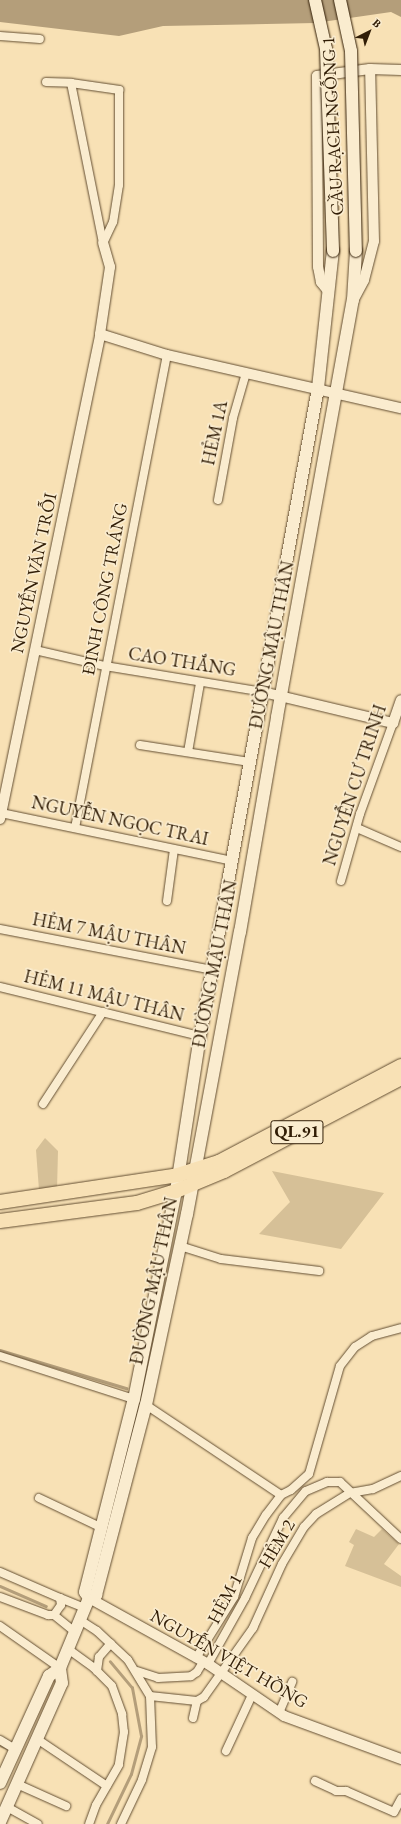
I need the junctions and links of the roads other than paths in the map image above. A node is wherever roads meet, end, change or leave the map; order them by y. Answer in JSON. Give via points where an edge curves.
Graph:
{"nodes":[{"id":1,"x":315,"y":0,"type":"edge"},
{"id":2,"x":340,"y":0,"type":"edge"},
{"id":3,"x":0,"y":36,"type":"edge"},
{"id":4,"x":40,"y":39,"type":"dead end"},
{"id":5,"x":370,"y":69,"type":"junction"},
{"id":6,"x":401,"y":70,"type":"edge"},
{"id":7,"x":46,"y":82,"type":"dead end"},
{"id":8,"x":71,"y":83,"type":"junction"},
{"id":9,"x":103,"y":243,"type":"junction"},
{"id":10,"x":333,"y":250,"type":"joint"},
{"id":11,"x":356,"y":251,"type":"joint"},
{"id":12,"x":329,"y":292,"type":"junction"},
{"id":13,"x":353,"y":300,"type":"junction"},
{"id":14,"x":100,"y":334,"type":"junction"},
{"id":15,"x":167,"y":355,"type":"junction"},
{"id":16,"x":246,"y":372,"type":"junction"},
{"id":17,"x":318,"y":388,"type":"junction"},
{"id":18,"x":337,"y":393,"type":"junction"},
{"id":19,"x":401,"y":408,"type":"edge"},
{"id":20,"x":218,"y":500,"type":"dead end"},
{"id":21,"x":35,"y":650,"type":"junction"},
{"id":22,"x":105,"y":666,"type":"junction"},
{"id":23,"x":200,"y":683,"type":"junction"},
{"id":24,"x":263,"y":692,"type":"junction"},
{"id":25,"x":282,"y":696,"type":"junction"},
{"id":26,"x":401,"y":700,"type":"edge"},
{"id":27,"x":393,"y":723,"type":"junction"},
{"id":28,"x":140,"y":745,"type":"dead end"},
{"id":29,"x":188,"y":752,"type":"junction"},
{"id":30,"x":250,"y":762,"type":"junction"},
{"id":31,"x":1,"y":816,"type":"edge"},
{"id":32,"x":75,"y":828,"type":"junction"},
{"id":33,"x":356,"y":828,"type":"junction"},
{"id":34,"x":401,"y":847,"type":"edge"},
{"id":35,"x":174,"y":849,"type":"junction"},
{"id":36,"x":232,"y":861,"type":"junction"},
{"id":37,"x":341,"y":881,"type":"dead end"},
{"id":38,"x":167,"y":901,"type":"dead end"},
{"id":39,"x":220,"y":927,"type":"junction"},
{"id":40,"x":0,"y":929,"type":"edge"},
{"id":41,"x":240,"y":932,"type":"junction"},
{"id":42,"x":212,"y":970,"type":"junction"},
{"id":43,"x":0,"y":987,"type":"edge"},
{"id":44,"x":103,"y":1012,"type":"junction"},
{"id":45,"x":200,"y":1036,"type":"junction"},
{"id":46,"x":401,"y":1066,"type":"edge"},
{"id":47,"x":401,"y":1078,"type":"edge"},
{"id":48,"x":43,"y":1104,"type":"dead end"},
{"id":49,"x":194,"y":1170,"type":"junction"},
{"id":50,"x":178,"y":1175,"type":"junction"},
{"id":51,"x":192,"y":1184,"type":"junction"},
{"id":52,"x":176,"y":1191,"type":"junction"},
{"id":53,"x":0,"y":1202,"type":"edge"},
{"id":54,"x":0,"y":1221,"type":"edge"},
{"id":55,"x":180,"y":1246,"type":"junction"},
{"id":56,"x":318,"y":1271,"type":"dead end"},
{"id":57,"x":401,"y":1328,"type":"edge"},
{"id":58,"x":0,"y":1356,"type":"edge"},
{"id":59,"x":134,"y":1398,"type":"junction"},
{"id":60,"x":146,"y":1405,"type":"junction"},
{"id":61,"x":401,"y":1476,"type":"edge"},
{"id":62,"x":350,"y":1493,"type":"junction"},
{"id":63,"x":281,"y":1495,"type":"junction"},
{"id":64,"x":39,"y":1498,"type":"dead end"},
{"id":65,"x":100,"y":1527,"type":"junction"},
{"id":66,"x":401,"y":1539,"type":"edge"},
{"id":67,"x":0,"y":1572,"type":"edge"},
{"id":68,"x":0,"y":1597,"type":"edge"},
{"id":69,"x":60,"y":1598,"type":"junction"},
{"id":70,"x":86,"y":1599,"type":"junction"},
{"id":71,"x":54,"y":1615,"type":"junction"},
{"id":72,"x":80,"y":1620,"type":"junction"},
{"id":73,"x":0,"y":1626,"type":"edge"},
{"id":74,"x":75,"y":1632,"type":"junction"},
{"id":75,"x":111,"y":1643,"type":"junction"},
{"id":76,"x":68,"y":1650,"type":"junction"},
{"id":77,"x":202,"y":1661,"type":"junction"},
{"id":78,"x":60,"y":1668,"type":"junction"},
{"id":79,"x":97,"y":1671,"type":"junction"},
{"id":80,"x":137,"y":1671,"type":"junction"},
{"id":81,"x":222,"y":1674,"type":"junction"},
{"id":82,"x":292,"y":1682,"type":"dead end"},
{"id":83,"x":252,"y":1695,"type":"junction"},
{"id":84,"x":150,"y":1696,"type":"junction"},
{"id":85,"x":197,"y":1701,"type":"junction"},
{"id":86,"x":279,"y":1712,"type":"junction"},
{"id":87,"x":193,"y":1718,"type":"dead end"},
{"id":88,"x":37,"y":1739,"type":"junction"},
{"id":89,"x":0,"y":1740,"type":"edge"},
{"id":90,"x":15,"y":1749,"type":"junction"},
{"id":91,"x":226,"y":1751,"type":"dead end"},
{"id":92,"x":401,"y":1759,"type":"edge"},
{"id":93,"x":315,"y":1781,"type":"dead end"},
{"id":94,"x":0,"y":1783,"type":"edge"},
{"id":95,"x":17,"y":1784,"type":"junction"},
{"id":96,"x":107,"y":1786,"type":"junction"},
{"id":97,"x":401,"y":1799,"type":"edge"},
{"id":98,"x":7,"y":1806,"type":"junction"},
{"id":99,"x":66,"y":1806,"type":"dead end"},
{"id":100,"x":0,"y":1822,"type":"edge"},
{"id":101,"x":38,"y":1824,"type":"edge"},
{"id":102,"x":90,"y":1824,"type":"edge"},
{"id":103,"x":121,"y":1824,"type":"edge"}],
"edges":[{"from":1,"to":10,"type":"main road","name":"CẦU RẠCH NGỖNG 1","bridge":true,"via":[[326,49]]},
{"from":2,"to":11,"type":"main road","name":"CẦU RẠCH NGỖNG 1","bridge":true,"via":[[351,51]]},
{"from":3,"to":4,"type":"street"},
{"from":5,"to":6,"type":"street"},
{"from":5,"to":12,"type":"street","via":[[318,76],[318,267],[321,282]]},
{"from":5,"to":13,"type":"street","via":[[374,241],[364,280]]},
{"from":7,"to":8,"type":"street"},
{"from":8,"to":9,"type":"street","name":"NGUYỄN VĂN TRỖI"},
{"from":8,"to":9,"type":"street","via":[[119,90],[119,184],[113,222]]},
{"from":9,"to":14,"type":"street","name":"NGUYỄN VĂN TRỖI","via":[[110,267]]},
{"from":10,"to":12,"type":"main road","name":"ĐƯỜNG MẬU THÂN"},
{"from":11,"to":13,"type":"main road","name":"ĐƯỜNG MẬU THÂN"},
{"from":12,"to":17,"type":"main road","name":"ĐƯỜNG MẬU THÂN"},
{"from":13,"to":18,"type":"main road","name":"ĐƯỜNG MẬU THÂN"},
{"from":14,"to":15,"type":"street"},
{"from":14,"to":21,"type":"street","name":"NGUYỄN VĂN TRỖI"},
{"from":15,"to":16,"type":"street"},
{"from":15,"to":22,"type":"street","name":"ĐINH CÔNG TRÁNG"},
{"from":16,"to":17,"type":"street"},
{"from":16,"to":20,"type":"street","name":"HẺM 1A","via":[[233,418]]},
{"from":17,"to":18,"type":"street"},
{"from":17,"to":24,"type":"main road","name":"ĐƯỜNG MẬU THÂN"},
{"from":18,"to":19,"type":"street"},
{"from":18,"to":25,"type":"main road","name":"ĐƯỜNG MẬU THÂN"},
{"from":21,"to":22,"type":"street","name":"CAO THẮNG"},
{"from":21,"to":31,"type":"street","name":"NGUYỄN VĂN TRỖI"},
{"from":22,"to":23,"type":"street","name":"CAO THẮNG"},
{"from":22,"to":32,"type":"street","name":"ĐINH CÔNG TRÁNG"},
{"from":23,"to":24,"type":"street","name":"CAO THẮNG"},
{"from":23,"to":29,"type":"street"},
{"from":24,"to":25,"type":"street","name":"CAO THẮNG"},
{"from":24,"to":30,"type":"main road","name":"ĐƯỜNG MẬU THÂN"},
{"from":25,"to":27,"type":"street","name":"CAO THẮNG"},
{"from":25,"to":41,"type":"main road","name":"ĐƯỜNG MẬU THÂN"},
{"from":26,"to":27,"type":"street","name":"NGUYỄN CƯ TRINH"},
{"from":27,"to":33,"type":"street","name":"NGUYỄN CƯ TRINH"},
{"from":28,"to":29,"type":"street"},
{"from":29,"to":30,"type":"street"},
{"from":30,"to":36,"type":"main road","name":"ĐƯỜNG MẬU THÂN"},
{"from":31,"to":32,"type":"street","name":"NGUYỄN NGỌC TRAI"},
{"from":32,"to":35,"type":"street","name":"NGUYỄN NGỌC TRAI"},
{"from":33,"to":34,"type":"street"},
{"from":33,"to":37,"type":"street","name":"NGUYỄN CƯ TRINH"},
{"from":35,"to":36,"type":"street","name":"NGUYỄN NGỌC TRAI"},
{"from":35,"to":38,"type":"street"},
{"from":36,"to":39,"type":"main road","name":"ĐƯỜNG MẬU THÂN"},
{"from":39,"to":41,"type":"main road"},
{"from":39,"to":42,"type":"main road","name":"ĐƯỜNG MẬU THÂN"},
{"from":40,"to":42,"type":"street","name":"HẺM 7 MẬU THÂN"},
{"from":41,"to":49,"type":"main road","name":"ĐƯỜNG MẬU THÂN"},
{"from":42,"to":45,"type":"main road","name":"ĐƯỜNG MẬU THÂN"},
{"from":43,"to":44,"type":"street","name":"HẺM 11 MẬU THÂN"},
{"from":44,"to":45,"type":"street","name":"HẺM 11 MẬU THÂN"},
{"from":44,"to":48,"type":"street"},
{"from":45,"to":50,"type":"main road","name":"ĐƯỜNG MẬU THÂN"},
{"from":46,"to":49,"type":"highway","number":"QL.91","via":[[219,1162]]},
{"from":47,"to":51,"type":"highway","number":"QL.91","via":[[224,1171]]},
{"from":49,"to":50,"type":"highway","number":"QL.91"},
{"from":49,"to":51,"type":"main road","name":"ĐƯỜNG MẬU THÂN"},
{"from":50,"to":52,"type":"main road","name":"ĐƯỜNG MẬU THÂN"},
{"from":50,"to":53,"type":"highway","number":"QL.91"},
{"from":51,"to":52,"type":"highway","number":"QL.91"},
{"from":51,"to":55,"type":"main road","name":"ĐƯỜNG MẬU THÂN"},
{"from":52,"to":54,"type":"highway","number":"QL.91","via":[[137,1203]]},
{"from":52,"to":59,"type":"main road","name":"ĐƯỜNG MẬU THÂN"},
{"from":55,"to":56,"type":"street","via":[[221,1259]]},
{"from":55,"to":60,"type":"main road","name":"ĐƯỜNG MẬU THÂN"},
{"from":57,"to":63,"type":"street","via":[[372,1336],[355,1348],[340,1366],[309,1474]]},
{"from":58,"to":59,"type":"street"},
{"from":59,"to":60,"type":"main road"},
{"from":59,"to":65,"type":"main road","name":"ĐƯỜNG MẬU THÂN"},
{"from":60,"to":63,"type":"street"},
{"from":60,"to":70,"type":"main road","name":"ĐƯỜNG MẬU THÂN","via":[[96,1595]]},
{"from":61,"to":62,"type":"street","name":"HẺM 2","via":[[374,1489]]},
{"from":62,"to":66,"type":"street"},
{"from":62,"to":77,"type":"street","name":"HẺM 1","via":[[340,1482],[334,1481],[313,1487],[297,1499],[276,1530],[245,1598]]},
{"from":62,"to":81,"type":"street","name":"HẺM 2","via":[[316,1514],[304,1527],[282,1564],[253,1628]]},
{"from":63,"to":77,"type":"street","via":[[252,1538],[234,1597]]},
{"from":64,"to":65,"type":"street"},
{"from":65,"to":70,"type":"main road","name":"ĐƯỜNG MẬU THÂN"},
{"from":67,"to":69,"type":"street"},
{"from":68,"to":71,"type":"street"},
{"from":69,"to":70,"type":"street"},
{"from":69,"to":71,"type":"street","via":[[61,1605]]},
{"from":70,"to":72,"type":"main road","name":"ĐƯỜNG MẬU THÂN"},
{"from":70,"to":77,"type":"street","name":"NGUYỄN VIỆT HỒNG"},
{"from":71,"to":74,"type":"street"},
{"from":72,"to":74,"type":"main road","name":"ĐƯỜNG MẬU THÂN"},
{"from":72,"to":75,"type":"street"},
{"from":73,"to":78,"type":"street"},
{"from":74,"to":76,"type":"main road","name":"ĐƯỜNG MẬU THÂN"},
{"from":75,"to":79,"type":"street","via":[[99,1657]]},
{"from":75,"to":80,"type":"street"},
{"from":76,"to":78,"type":"main road","name":"ĐƯỜNG MẬU THÂN"},
{"from":76,"to":79,"type":"street"},
{"from":77,"to":80,"type":"street","via":[[197,1672],[191,1676],[158,1678]]},
{"from":77,"to":81,"type":"street","name":"NGUYỄN VIỆT HỒNG"},
{"from":78,"to":88,"type":"main road","name":"ĐƯỜNG MẬU THÂN","via":[[62,1683]]},
{"from":78,"to":90,"type":"main road","name":"ĐƯỜNG MẬU THÂN","via":[[49,1676]]},
{"from":79,"to":96,"type":"street","via":[[112,1686],[124,1732],[119,1765]]},
{"from":80,"to":84,"type":"street"},
{"from":81,"to":83,"type":"street","name":"NGUYỄN VIỆT HỒNG"},
{"from":81,"to":85,"type":"street","name":"HẺM 2","via":[[204,1697]]},
{"from":82,"to":86,"type":"street"},
{"from":83,"to":86,"type":"street","name":"NGUYỄN VIỆT HỒNG"},
{"from":83,"to":91,"type":"street"},
{"from":84,"to":85,"type":"street"},
{"from":84,"to":103,"type":"street","via":[[152,1747],[142,1780]]},
{"from":85,"to":87,"type":"street"},
{"from":86,"to":92,"type":"street","name":"NGUYỄN VIỆT HỒNG"},
{"from":88,"to":95,"type":"main road","name":"ĐƯỜNG MẬU THÂN"},
{"from":88,"to":96,"type":"street"},
{"from":89,"to":90,"type":"street"},
{"from":90,"to":94,"type":"main road","name":"ĐƯỜNG MẬU THÂN"},
{"from":93,"to":97,"type":"street","via":[[336,1792],[346,1791],[394,1812]]},
{"from":95,"to":98,"type":"main road","name":"ĐƯỜNG MẬU THÂN"},
{"from":95,"to":99,"type":"street"},
{"from":96,"to":102,"type":"street"},
{"from":98,"to":100,"type":"main road","name":"ĐƯỜNG MẬU THÂN"},
{"from":98,"to":101,"type":"street"}]}
